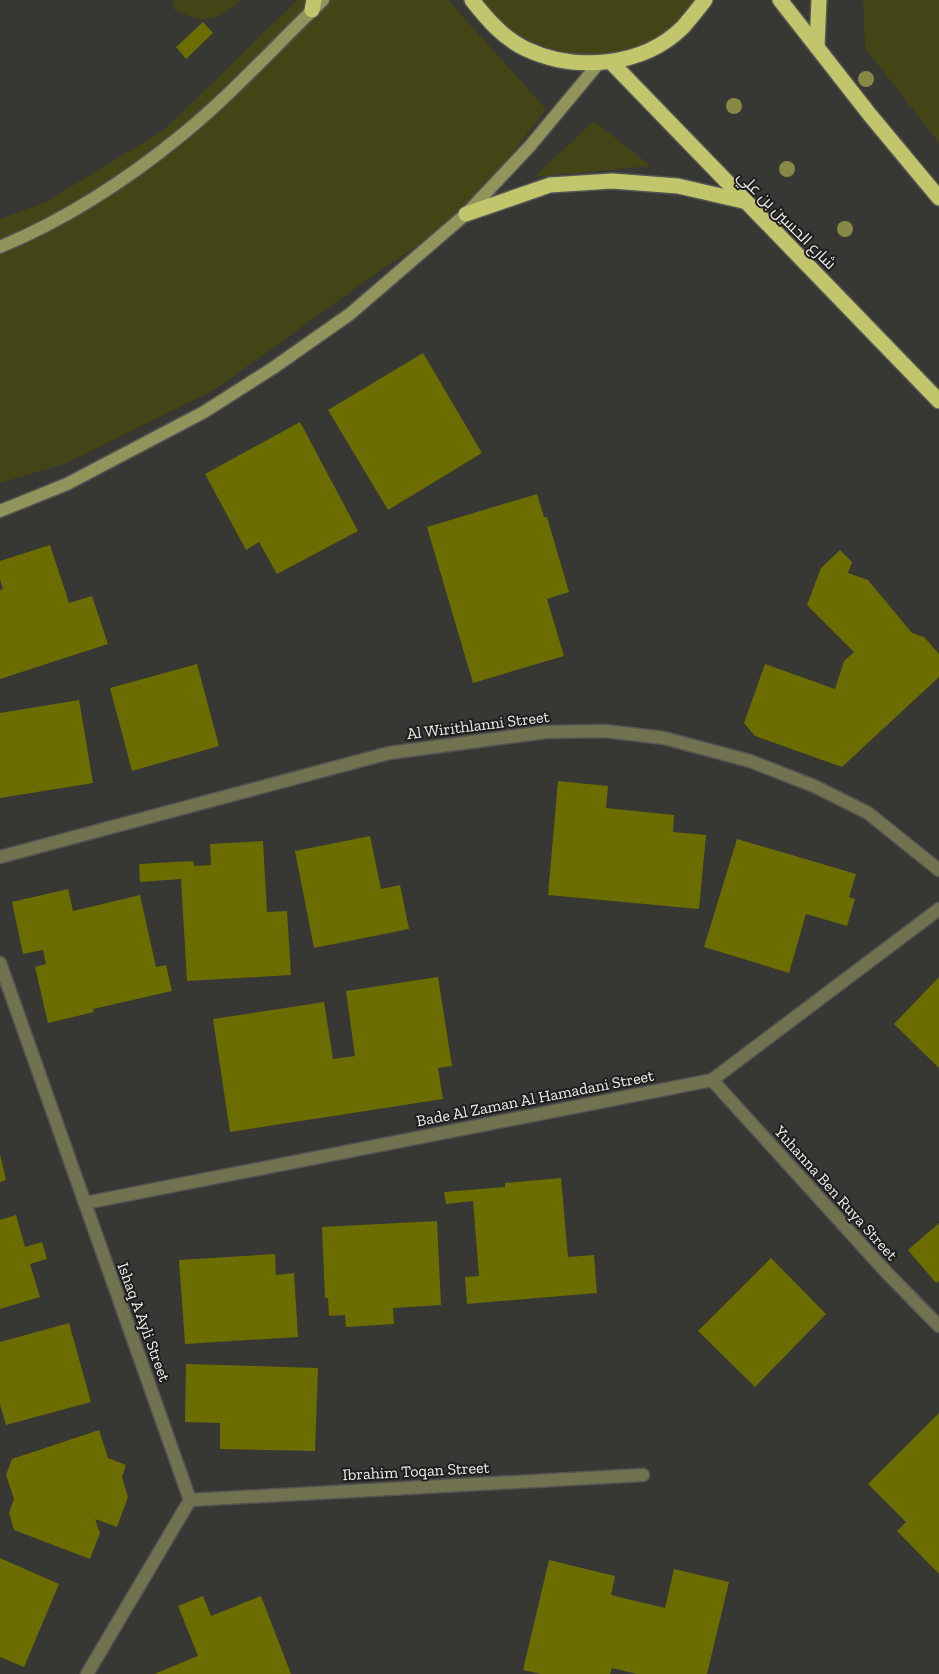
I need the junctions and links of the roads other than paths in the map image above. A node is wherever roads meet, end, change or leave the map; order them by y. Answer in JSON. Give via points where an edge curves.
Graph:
{"nodes":[{"id":1,"x":472,"y":0,"type":"edge"},
{"id":2,"x":705,"y":0,"type":"edge"},
{"id":3,"x":780,"y":0,"type":"edge"},
{"id":4,"x":819,"y":0,"type":"edge"},
{"id":5,"x":316,"y":3,"type":"edge"},
{"id":6,"x":817,"y":47,"type":"junction"},
{"id":7,"x":605,"y":63,"type":"junction"},
{"id":8,"x":939,"y":198,"type":"edge"},
{"id":9,"x":743,"y":201,"type":"junction"},
{"id":10,"x":466,"y":214,"type":"junction"},
{"id":11,"x":0,"y":247,"type":"edge"},
{"id":12,"x":939,"y":401,"type":"edge"},
{"id":13,"x":0,"y":511,"type":"edge"},
{"id":14,"x":0,"y":856,"type":"edge"},
{"id":15,"x":939,"y":870,"type":"edge"},
{"id":16,"x":939,"y":908,"type":"edge"},
{"id":17,"x":0,"y":963,"type":"edge"},
{"id":18,"x":712,"y":1080,"type":"junction"},
{"id":19,"x":85,"y":1203,"type":"junction"},
{"id":20,"x":939,"y":1326,"type":"edge"},
{"id":21,"x":643,"y":1474,"type":"dead end"},
{"id":22,"x":190,"y":1500,"type":"junction"},
{"id":23,"x":86,"y":1674,"type":"edge"}],
"edges":[{"from":1,"to":7,"type":"highway","via":[[494,26],[525,48],[560,61]]},
{"from":2,"to":7,"type":"highway","via":[[682,28],[649,50]]},
{"from":3,"to":6,"type":"highway"},
{"from":4,"to":6,"type":"highway"},
{"from":5,"to":11,"type":"main road","via":[[196,122],[148,162],[88,203]]},
{"from":6,"to":8,"type":"highway"},
{"from":7,"to":9,"type":"highway","name":"شارع الحسين بن علي"},
{"from":7,"to":10,"type":"main road"},
{"from":9,"to":10,"type":"highway","via":[[678,186],[612,180],[550,185]]},
{"from":9,"to":12,"type":"highway","name":"شارع الحسين بن علي"},
{"from":10,"to":13,"type":"main road","via":[[350,314],[204,412],[67,484]]},
{"from":14,"to":15,"type":"street","name":"Al Wirithlanni Street","via":[[389,753],[546,732],[605,731],[674,741],[750,761],[814,786],[868,813]]},
{"from":16,"to":18,"type":"street","name":"Bade Al Zaman Al Hamadani Street"},
{"from":17,"to":19,"type":"street","name":"Ishaq A Ayli Street"},
{"from":18,"to":19,"type":"street","name":"Bade Al Zaman Al Hamadani Street"},
{"from":18,"to":20,"type":"street","name":"Yuhanna Ben Ruya Street","via":[[887,1274]]},
{"from":19,"to":22,"type":"street","name":"Ishaq A Ayli Street"},
{"from":21,"to":22,"type":"street","name":"Ibrahim Toqan Street"},
{"from":22,"to":23,"type":"street"}]}
